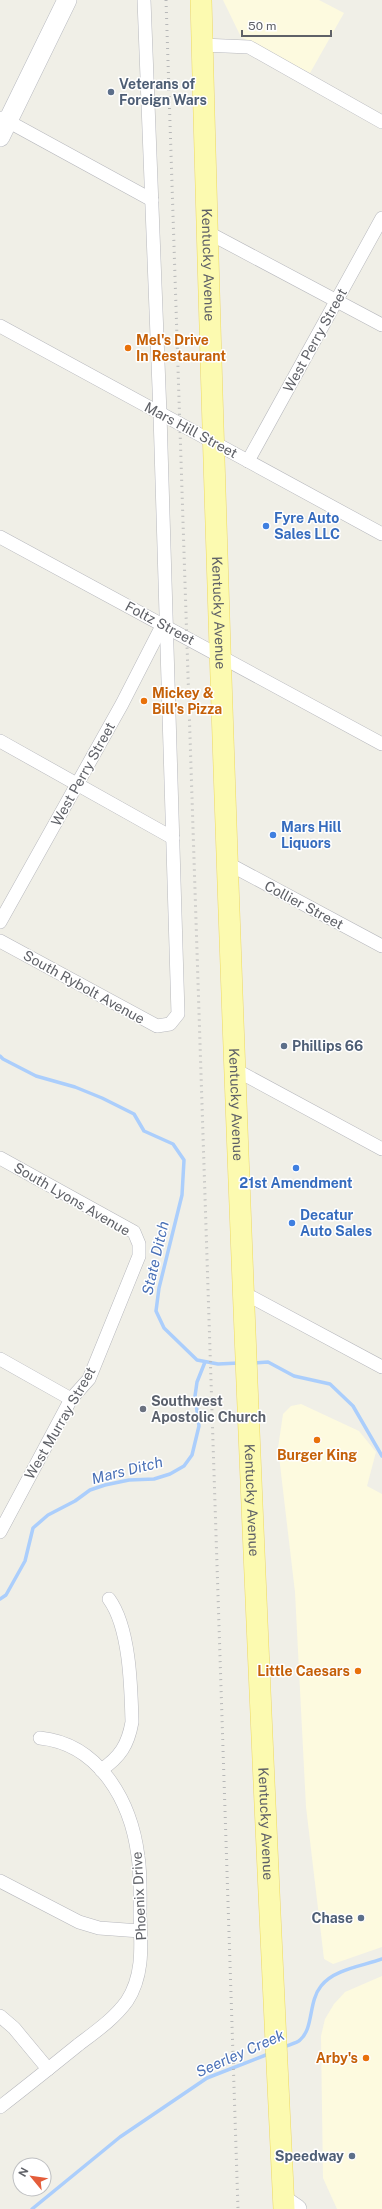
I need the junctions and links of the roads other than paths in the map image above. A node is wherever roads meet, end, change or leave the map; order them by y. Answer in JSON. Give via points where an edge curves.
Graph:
{"nodes":[{"id":1,"x":67,"y":0,"type":"edge"},
{"id":2,"x":144,"y":0,"type":"edge"},
{"id":3,"x":201,"y":0,"type":"edge"},
{"id":4,"x":202,"y":45,"type":"junction"},
{"id":5,"x":382,"y":122,"type":"edge"},
{"id":6,"x":3,"y":125,"type":"edge"},
{"id":7,"x":152,"y":200,"type":"junction"},
{"id":8,"x":382,"y":218,"type":"edge"},
{"id":9,"x":207,"y":232,"type":"junction"},
{"id":10,"x":337,"y":300,"type":"junction"},
{"id":11,"x":382,"y":325,"type":"edge"},
{"id":12,"x":0,"y":326,"type":"edge"},
{"id":13,"x":160,"y":414,"type":"junction"},
{"id":14,"x":214,"y":442,"type":"junction"},
{"id":15,"x":248,"y":461,"type":"junction"},
{"id":16,"x":382,"y":534,"type":"edge"},
{"id":17,"x":0,"y":537,"type":"edge"},
{"id":18,"x":165,"y":626,"type":"junction"},
{"id":19,"x":221,"y":656,"type":"junction"},
{"id":20,"x":0,"y":741,"type":"edge"},
{"id":21,"x":382,"y":744,"type":"edge"},
{"id":22,"x":78,"y":784,"type":"junction"},
{"id":23,"x":173,"y":838,"type":"junction"},
{"id":24,"x":227,"y":863,"type":"junction"},
{"id":25,"x":0,"y":922,"type":"edge"},
{"id":26,"x":0,"y":941,"type":"edge"},
{"id":27,"x":382,"y":946,"type":"edge"},
{"id":28,"x":234,"y":1069,"type":"junction"},
{"id":29,"x":382,"y":1149,"type":"edge"},
{"id":30,"x":0,"y":1158,"type":"edge"},
{"id":31,"x":139,"y":1244,"type":"joint"},
{"id":32,"x":242,"y":1292,"type":"junction"},
{"id":33,"x":0,"y":1360,"type":"edge"},
{"id":34,"x":382,"y":1367,"type":"edge"},
{"id":35,"x":71,"y":1399,"type":"junction"},
{"id":36,"x":0,"y":1532,"type":"edge"},
{"id":37,"x":109,"y":1599,"type":"dead end"},
{"id":38,"x":40,"y":1738,"type":"dead end"},
{"id":39,"x":101,"y":1770,"type":"junction"},
{"id":40,"x":0,"y":1880,"type":"edge"},
{"id":41,"x":140,"y":1931,"type":"junction"},
{"id":42,"x":0,"y":2016,"type":"edge"},
{"id":43,"x":48,"y":2069,"type":"junction"},
{"id":44,"x":0,"y":2107,"type":"edge"},
{"id":45,"x":289,"y":2206,"type":"edge"}],
"edges":[{"from":1,"to":6,"type":"street"},
{"from":2,"to":7,"type":"street"},
{"from":3,"to":4,"type":"main road","name":"Kentucky Avenue"},
{"from":4,"to":5,"type":"street","via":[[249,47]]},
{"from":4,"to":9,"type":"main road","name":"Kentucky Avenue"},
{"from":6,"to":7,"type":"street"},
{"from":7,"to":13,"type":"street"},
{"from":8,"to":10,"type":"street","name":"West Perry Street"},
{"from":9,"to":10,"type":"street"},
{"from":9,"to":14,"type":"main road","name":"Kentucky Avenue"},
{"from":10,"to":11,"type":"street"},
{"from":10,"to":15,"type":"street","name":"West Perry Street"},
{"from":12,"to":13,"type":"street","name":"Mars Hill Street"},
{"from":13,"to":14,"type":"street","name":"Mars Hill Street"},
{"from":13,"to":18,"type":"street"},
{"from":14,"to":15,"type":"street","name":"Mars Hill Street"},
{"from":14,"to":19,"type":"main road","name":"Kentucky Avenue"},
{"from":15,"to":16,"type":"street","name":"Mars Hill Street"},
{"from":17,"to":18,"type":"street","name":"Foltz Street"},
{"from":18,"to":19,"type":"street","name":"Foltz Street"},
{"from":18,"to":22,"type":"street","name":"West Perry Street"},
{"from":18,"to":23,"type":"street"},
{"from":19,"to":21,"type":"street","name":"Foltz Street"},
{"from":19,"to":24,"type":"main road","name":"Kentucky Avenue"},
{"from":20,"to":22,"type":"street"},
{"from":22,"to":23,"type":"street"},
{"from":22,"to":25,"type":"street","name":"West Perry Street"},
{"from":23,"to":26,"type":"street","name":"South Rybolt Avenue","via":[[178,1014],[170,1024],[160,1027]]},
{"from":24,"to":27,"type":"street","name":"Collier Street"},
{"from":24,"to":28,"type":"main road","name":"Kentucky Avenue"},
{"from":28,"to":29,"type":"street"},
{"from":28,"to":32,"type":"main road","name":"Kentucky Avenue"},
{"from":30,"to":31,"type":"street","name":"South Lyons Avenue","via":[[134,1232]]},
{"from":31,"to":35,"type":"street","name":"West Murray Street","via":[[139,1256],[89,1379]]},
{"from":32,"to":34,"type":"street"},
{"from":32,"to":45,"type":"main road","name":"Kentucky Avenue","via":[[278,2066]]},
{"from":33,"to":35,"type":"street"},
{"from":35,"to":36,"type":"street","name":"West Murray Street"},
{"from":37,"to":39,"type":"street","via":[[123,1626],[132,1722],[130,1738],[125,1747]]},
{"from":38,"to":39,"type":"street","name":"Phoenix Drive","via":[[73,1746],[87,1755]]},
{"from":39,"to":41,"type":"street","name":"Phoenix Drive","via":[[117,1792],[134,1833],[139,1866]]},
{"from":40,"to":41,"type":"street","via":[[79,1922],[99,1928]]},
{"from":41,"to":43,"type":"street","name":"Phoenix Drive","via":[[141,1963],[137,1980],[127,2000],[108,2021]]},
{"from":42,"to":43,"type":"street","via":[[14,2028]]},
{"from":43,"to":44,"type":"street","name":"Phoenix Drive"}]}
